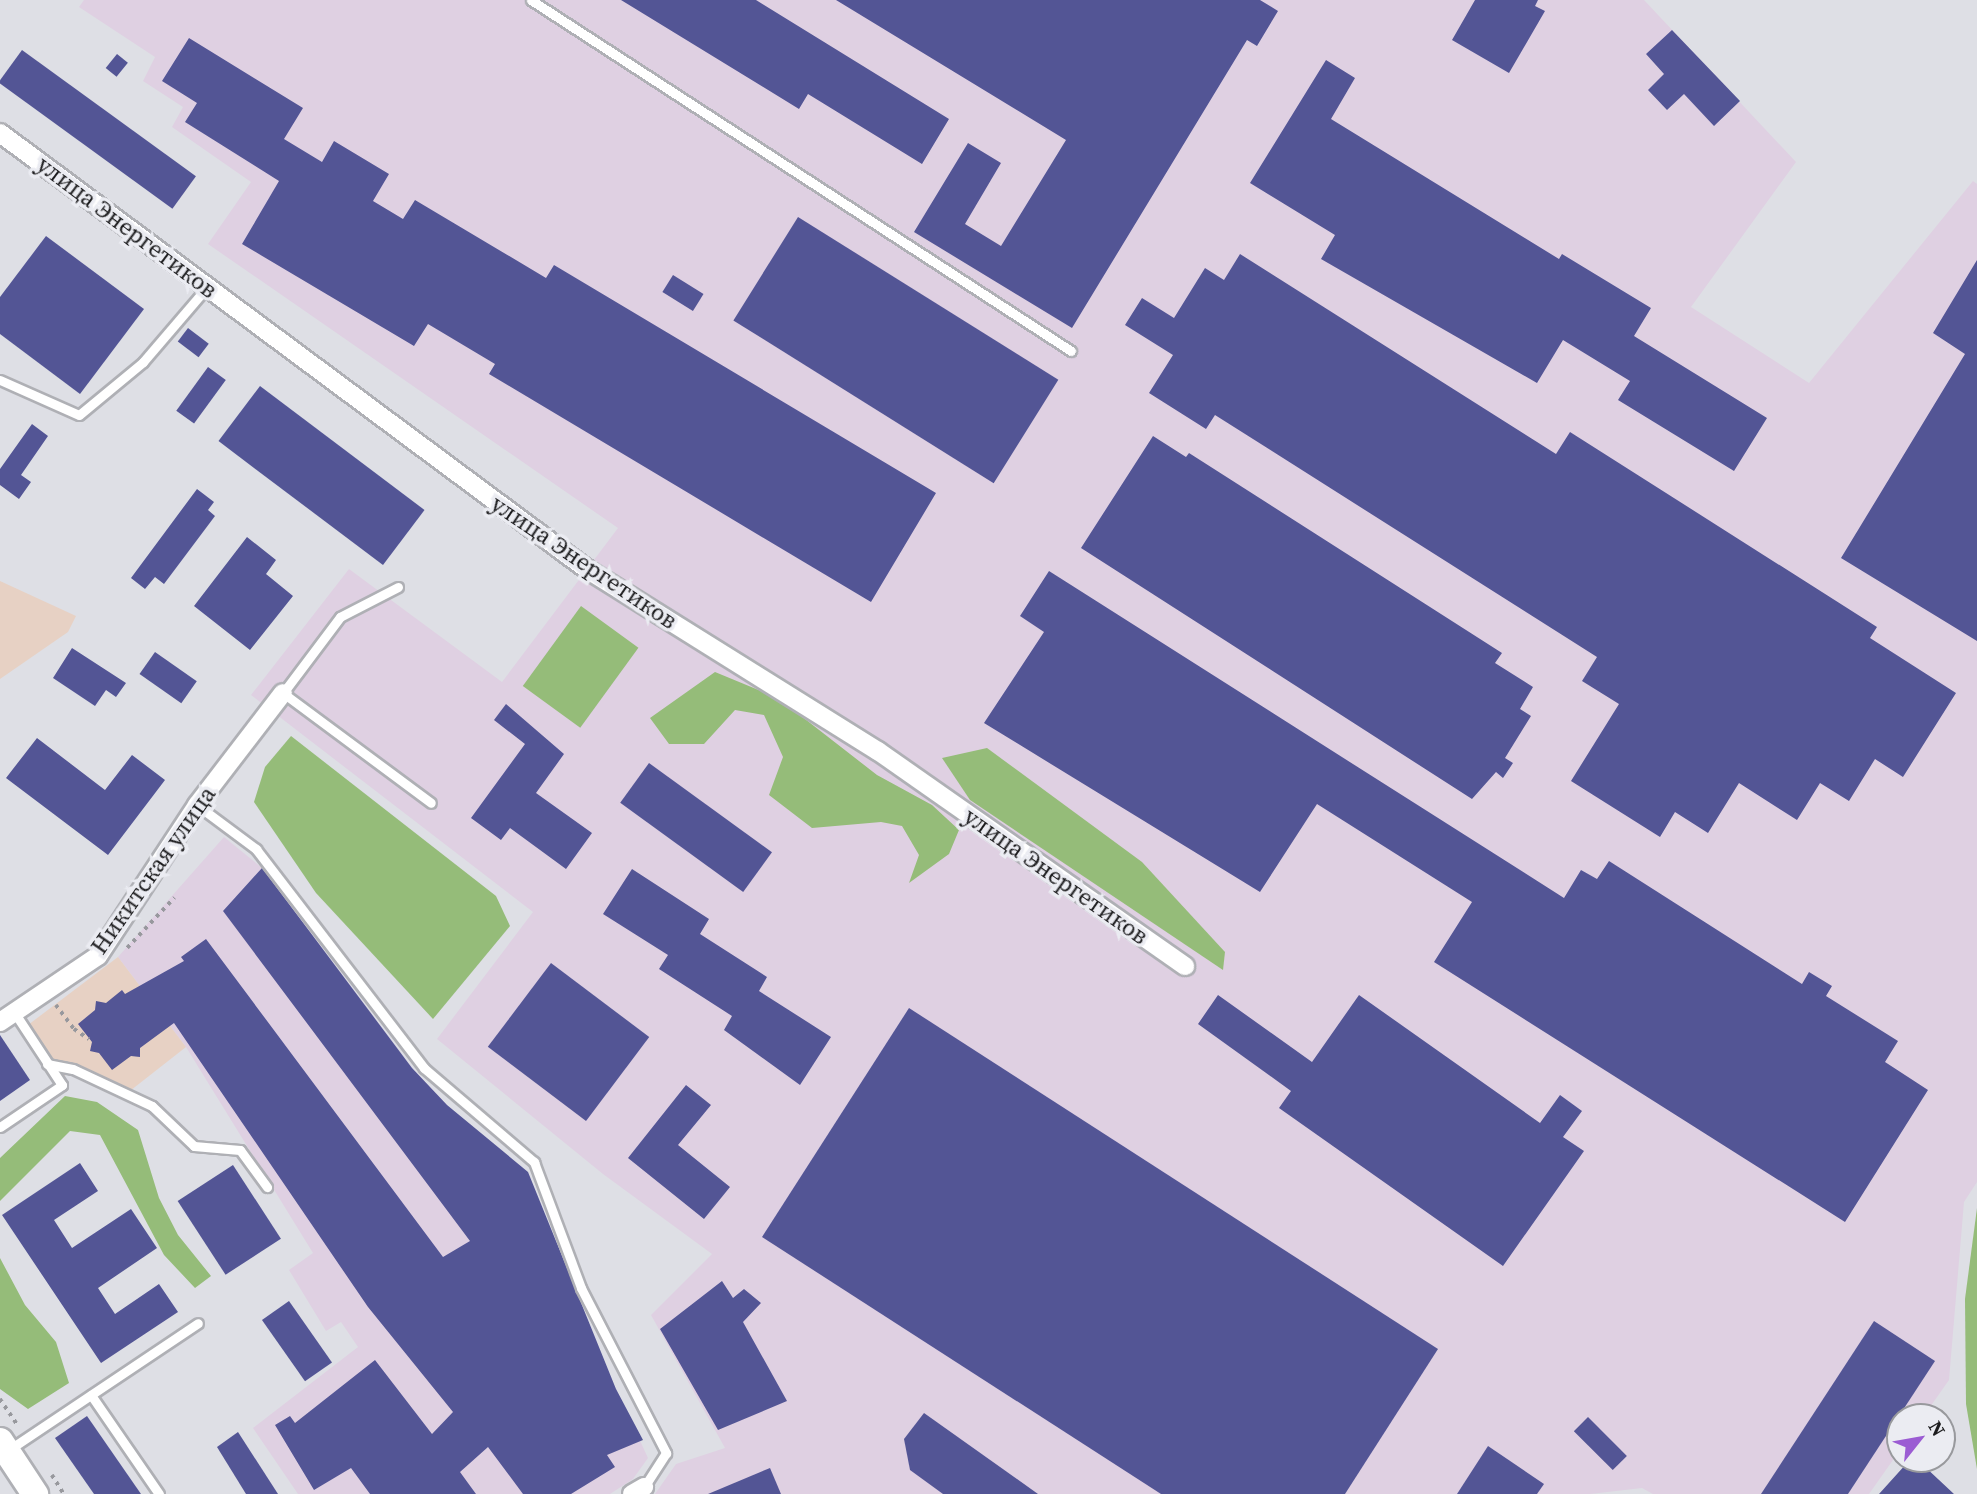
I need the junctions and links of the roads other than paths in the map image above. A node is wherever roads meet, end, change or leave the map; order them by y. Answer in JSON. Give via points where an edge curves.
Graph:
{"nodes":[{"id":1,"x":531,"y":0,"type":"edge"},
{"id":2,"x":0,"y":133,"type":"edge"},
{"id":3,"x":207,"y":287,"type":"junction"},
{"id":4,"x":1071,"y":351,"type":"dead end"},
{"id":5,"x":0,"y":380,"type":"edge"},
{"id":6,"x":398,"y":587,"type":"dead end"},
{"id":7,"x":283,"y":693,"type":"junction"},
{"id":8,"x":431,"y":803,"type":"dead end"},
{"id":9,"x":197,"y":805,"type":"junction"},
{"id":10,"x":1185,"y":967,"type":"dead end"},
{"id":11,"x":7,"y":1017,"type":"edge"},
{"id":12,"x":47,"y":1064,"type":"junction"},
{"id":13,"x":0,"y":1127,"type":"edge"},
{"id":14,"x":267,"y":1187,"type":"dead end"},
{"id":15,"x":198,"y":1323,"type":"dead end"},
{"id":16,"x":91,"y":1395,"type":"junction"},
{"id":17,"x":8,"y":1447,"type":"edge"},
{"id":18,"x":638,"y":1490,"type":"edge"},
{"id":19,"x":35,"y":1494,"type":"edge"},
{"id":20,"x":159,"y":1494,"type":"edge"}],
"edges":[{"from":1,"to":4,"type":"lane"},
{"from":2,"to":3,"type":"street","name":"улица Энергетиков"},
{"from":3,"to":5,"type":"lane","via":[[143,362],[79,415]]},
{"from":3,"to":10,"type":"street","name":"улица Энергетиков","via":[[588,570],[878,751]]},
{"from":6,"to":7,"type":"lane","via":[[340,617]]},
{"from":7,"to":8,"type":"lane"},
{"from":7,"to":9,"type":"street","name":"Никитская улица"},
{"from":9,"to":11,"type":"street","name":"Никитская улица","via":[[98,956]]},
{"from":9,"to":18,"type":"lane","via":[[256,849],[424,1068],[534,1162],[581,1288],[666,1453]]},
{"from":11,"to":12,"type":"lane"},
{"from":12,"to":13,"type":"lane","via":[[62,1085]]},
{"from":12,"to":14,"type":"lane","via":[[74,1069],[152,1106],[194,1146],[240,1150]]},
{"from":15,"to":16,"type":"lane"},
{"from":16,"to":17,"type":"lane"},
{"from":16,"to":20,"type":"lane"},
{"from":17,"to":19,"type":"main road"}]}
